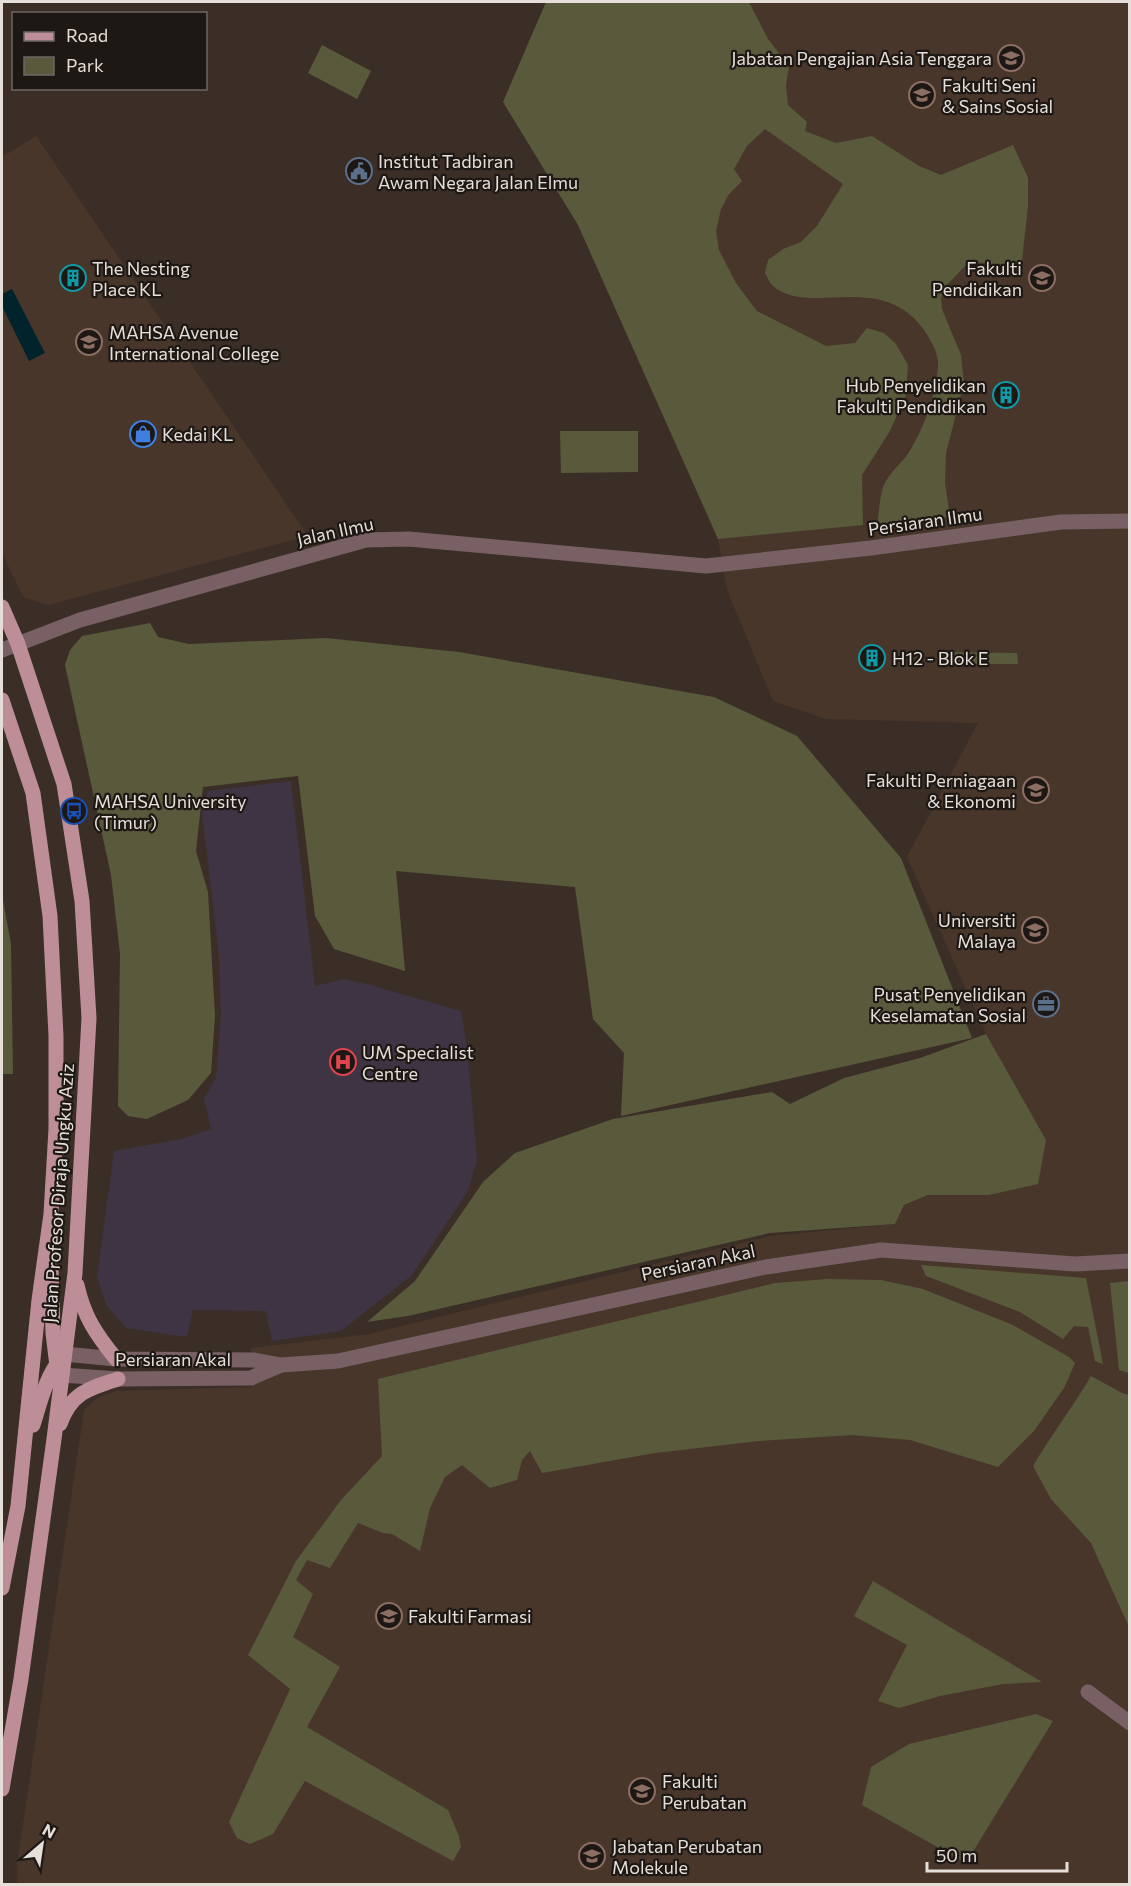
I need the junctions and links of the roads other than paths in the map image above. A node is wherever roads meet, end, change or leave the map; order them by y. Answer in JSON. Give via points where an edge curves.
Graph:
{"nodes":[{"id":1,"x":1130,"y":521,"type":"edge"},
{"id":2,"x":725,"y":564,"type":"joint"},
{"id":3,"x":2,"y":607,"type":"edge"},
{"id":4,"x":18,"y":644,"type":"junction"},
{"id":5,"x":2,"y":650,"type":"edge"},
{"id":6,"x":2,"y":700,"type":"edge"},
{"id":7,"x":51,"y":1214,"type":"junction"},
{"id":8,"x":1130,"y":1261,"type":"edge"},
{"id":9,"x":75,"y":1273,"type":"junction"},
{"id":10,"x":116,"y":1359,"type":"junction"},
{"id":11,"x":61,"y":1364,"type":"junction"},
{"id":12,"x":281,"y":1365,"type":"junction"},
{"id":13,"x":118,"y":1379,"type":"junction"},
{"id":14,"x":54,"y":1439,"type":"junction"},
{"id":15,"x":23,"y":1455,"type":"junction"},
{"id":16,"x":2,"y":1588,"type":"edge"},
{"id":17,"x":1088,"y":1692,"type":"dead end"},
{"id":18,"x":1130,"y":1723,"type":"edge"},
{"id":19,"x":2,"y":1789,"type":"edge"}],
"edges":[{"from":1,"to":2,"type":"street","name":"Persiaran Ilmu","via":[[1061,522]]},
{"from":2,"to":4,"type":"street","name":"Jalan Ilmu","via":[[706,566],[409,539],[366,540],[80,620]]},
{"from":3,"to":4,"type":"main road","name":"Jalan Profesor Diraja Ungku Aziz"},
{"from":4,"to":5,"type":"street","name":"Jalan Ilmu"},
{"from":4,"to":9,"type":"main road","name":"Jalan Profesor Diraja Ungku Aziz","via":[[64,784],[82,901],[89,1018]]},
{"from":6,"to":7,"type":"main road","name":"Jalan Profesor Diraja Ungku Aziz","via":[[33,793],[50,916],[56,1036]]},
{"from":7,"to":11,"type":"main road","via":[[51,1281]]},
{"from":7,"to":15,"type":"main road","name":"Jalan Profesor Diraja Ungku Aziz"},
{"from":8,"to":12,"type":"street","name":"Persiaran Akal","via":[[1075,1264],[881,1250],[766,1267],[338,1361]]},
{"from":9,"to":10,"type":"main road","via":[[89,1323]]},
{"from":9,"to":11,"type":"main road","name":"Jalan Profesor Diraja Ungku Aziz"},
{"from":10,"to":11,"type":"street","name":"Persiaran Akal"},
{"from":10,"to":12,"type":"street","name":"Persiaran Akal","via":[[254,1360]]},
{"from":11,"to":13,"type":"street","name":"Persiaran Akal"},
{"from":11,"to":14,"type":"main road","name":"Jalan Profesor Diraja Ungku Aziz"},
{"from":11,"to":15,"type":"main road","via":[[41,1400]]},
{"from":12,"to":13,"type":"street","name":"Persiaran Akal","via":[[250,1378]]},
{"from":13,"to":14,"type":"main road","via":[[75,1397]]},
{"from":14,"to":19,"type":"main road","name":"Jalan Profesor Diraja Ungku Aziz"},
{"from":15,"to":16,"type":"main road","name":"Jalan Profesor Diraja Ungku Aziz","via":[[18,1506]]},
{"from":17,"to":18,"type":"street"}]}
